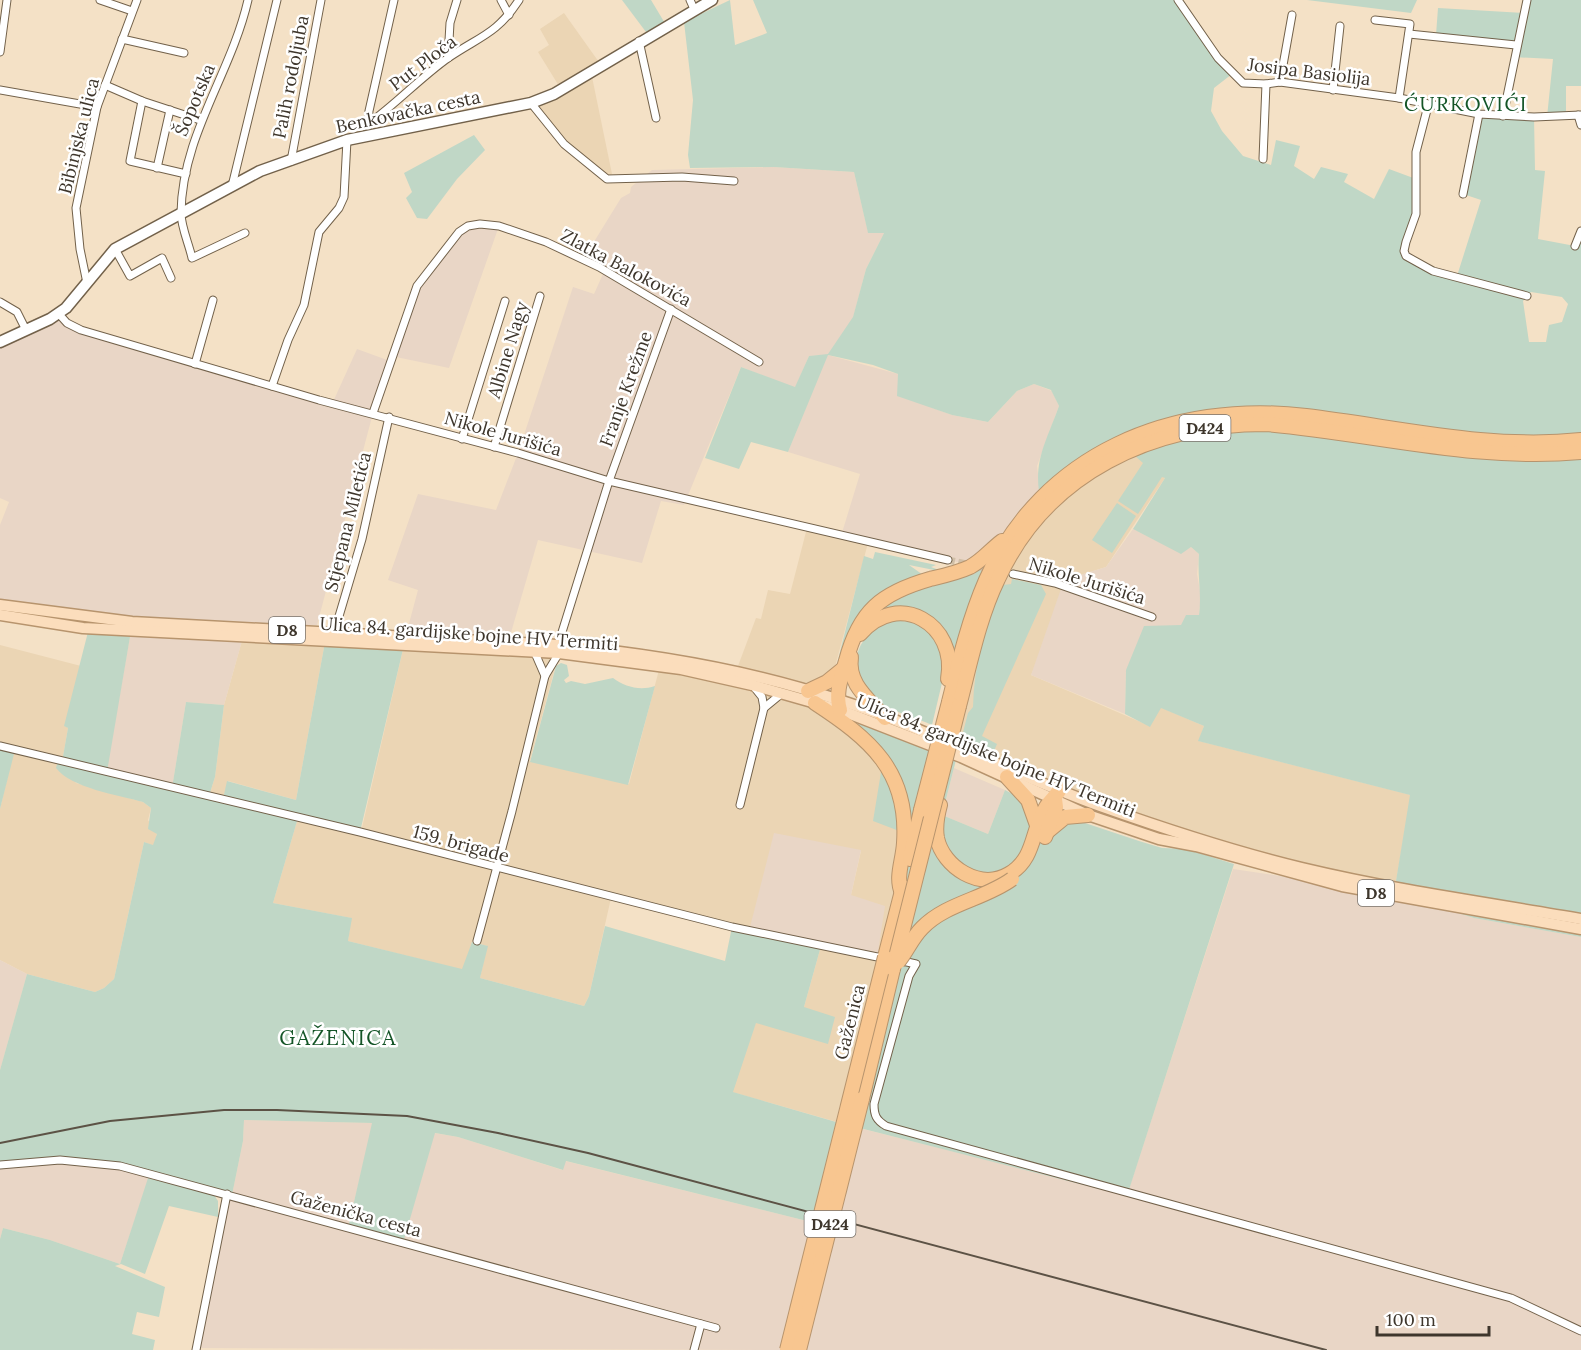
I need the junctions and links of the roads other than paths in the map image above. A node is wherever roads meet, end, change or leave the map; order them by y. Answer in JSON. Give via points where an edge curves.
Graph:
{"nodes":[{"id":1,"x":7,"y":0,"type":"edge"},
{"id":2,"x":100,"y":0,"type":"edge"},
{"id":3,"x":137,"y":0,"type":"edge"},
{"id":4,"x":248,"y":0,"type":"edge"},
{"id":5,"x":277,"y":0,"type":"edge"},
{"id":6,"x":321,"y":0,"type":"edge"},
{"id":7,"x":394,"y":0,"type":"edge"},
{"id":8,"x":457,"y":0,"type":"edge"},
{"id":9,"x":501,"y":0,"type":"edge"},
{"id":10,"x":519,"y":0,"type":"edge"},
{"id":11,"x":712,"y":0,"type":"edge"},
{"id":12,"x":1178,"y":0,"type":"edge"},
{"id":13,"x":1527,"y":0,"type":"edge"},
{"id":14,"x":692,"y":5,"type":"edge"},
{"id":15,"x":132,"y":11,"type":"junction"},
{"id":16,"x":509,"y":15,"type":"junction"},
{"id":17,"x":1292,"y":15,"type":"dead end"},
{"id":18,"x":1375,"y":20,"type":"dead end"},
{"id":19,"x":1340,"y":26,"type":"dead end"},
{"id":20,"x":1409,"y":34,"type":"junction"},
{"id":21,"x":122,"y":39,"type":"junction"},
{"id":22,"x":639,"y":41,"type":"junction"},
{"id":23,"x":1516,"y":45,"type":"junction"},
{"id":24,"x":0,"y":52,"type":"edge"},
{"id":25,"x":184,"y":53,"type":"dead end"},
{"id":26,"x":448,"y":58,"type":"junction"},
{"id":27,"x":1280,"y":82,"type":"junction"},
{"id":28,"x":1266,"y":84,"type":"junction"},
{"id":29,"x":105,"y":85,"type":"junction"},
{"id":30,"x":0,"y":90,"type":"edge"},
{"id":31,"x":1333,"y":90,"type":"junction"},
{"id":32,"x":1399,"y":98,"type":"junction"},
{"id":33,"x":142,"y":101,"type":"junction"},
{"id":34,"x":531,"y":103,"type":"junction"},
{"id":35,"x":1428,"y":106,"type":"junction"},
{"id":36,"x":97,"y":107,"type":"junction"},
{"id":37,"x":170,"y":110,"type":"junction"},
{"id":38,"x":1479,"y":114,"type":"junction"},
{"id":39,"x":1579,"y":115,"type":"edge"},
{"id":40,"x":1503,"y":116,"type":"junction"},
{"id":41,"x":656,"y":118,"type":"dead end"},
{"id":42,"x":200,"y":120,"type":"junction"},
{"id":43,"x":1581,"y":124,"type":"edge"},
{"id":44,"x":368,"y":129,"type":"junction"},
{"id":45,"x":347,"y":140,"type":"junction"},
{"id":46,"x":1263,"y":159,"type":"dead end"},
{"id":47,"x":291,"y":160,"type":"junction"},
{"id":48,"x":157,"y":168,"type":"junction"},
{"id":49,"x":186,"y":174,"type":"junction"},
{"id":50,"x":734,"y":181,"type":"dead end"},
{"id":51,"x":232,"y":186,"type":"junction"},
{"id":52,"x":1463,"y":194,"type":"dead end"},
{"id":53,"x":181,"y":215,"type":"junction"},
{"id":54,"x":1581,"y":231,"type":"edge"},
{"id":55,"x":245,"y":233,"type":"dead end"},
{"id":56,"x":1575,"y":246,"type":"dead end"},
{"id":57,"x":115,"y":249,"type":"junction"},
{"id":58,"x":171,"y":278,"type":"dead end"},
{"id":59,"x":87,"y":283,"type":"junction"},
{"id":60,"x":540,"y":296,"type":"dead end"},
{"id":61,"x":1527,"y":296,"type":"dead end"},
{"id":62,"x":213,"y":300,"type":"dead end"},
{"id":63,"x":505,"y":301,"type":"dead end"},
{"id":64,"x":0,"y":302,"type":"edge"},
{"id":65,"x":671,"y":309,"type":"junction"},
{"id":66,"x":58,"y":313,"type":"junction"},
{"id":67,"x":26,"y":330,"type":"junction"},
{"id":68,"x":0,"y":342,"type":"edge"},
{"id":69,"x":759,"y":362,"type":"dead end"},
{"id":70,"x":195,"y":364,"type":"junction"},
{"id":71,"x":272,"y":386,"type":"junction"},
{"id":72,"x":373,"y":413,"type":"junction"},
{"id":73,"x":389,"y":417,"type":"junction"},
{"id":74,"x":462,"y":439,"type":"junction"},
{"id":75,"x":1581,"y":440,"type":"edge"},
{"id":76,"x":494,"y":447,"type":"junction"},
{"id":77,"x":1581,"y":452,"type":"edge"},
{"id":78,"x":609,"y":480,"type":"junction"},
{"id":79,"x":1013,"y":532,"type":"junction"},
{"id":80,"x":948,"y":560,"type":"tunnel mouth"},
{"id":81,"x":1012,"y":574,"type":"tunnel mouth"},
{"id":82,"x":0,"y":605,"type":"edge"},
{"id":83,"x":0,"y":615,"type":"edge"},
{"id":84,"x":1152,"y":617,"type":"dead end"},
{"id":85,"x":334,"y":633,"type":"junction"},
{"id":86,"x":559,"y":649,"type":"junction"},
{"id":87,"x":535,"y":653,"type":"junction"},
{"id":88,"x":843,"y":669,"type":"junction"},
{"id":89,"x":545,"y":676,"type":"junction"},
{"id":90,"x":752,"y":685,"type":"junction"},
{"id":91,"x":782,"y":694,"type":"junction"},
{"id":92,"x":812,"y":697,"type":"junction"},
{"id":93,"x":838,"y":704,"type":"junction"},
{"id":94,"x":954,"y":704,"type":"junction"},
{"id":95,"x":764,"y":708,"type":"junction"},
{"id":96,"x":885,"y":718,"type":"junction"},
{"id":97,"x":0,"y":746,"type":"edge"},
{"id":98,"x":942,"y":774,"type":"junction"},
{"id":99,"x":1007,"y":777,"type":"junction"},
{"id":100,"x":1058,"y":794,"type":"junction"},
{"id":101,"x":740,"y":805,"type":"dead end"},
{"id":102,"x":1088,"y":815,"type":"junction"},
{"id":103,"x":1042,"y":830,"type":"junction"},
{"id":104,"x":496,"y":868,"type":"junction"},
{"id":105,"x":1011,"y":876,"type":"junction"},
{"id":106,"x":902,"y":893,"type":"junction"},
{"id":107,"x":1581,"y":920,"type":"edge"},
{"id":108,"x":1581,"y":928,"type":"edge"},
{"id":109,"x":477,"y":941,"type":"dead end"},
{"id":110,"x":893,"y":969,"type":"junction"},
{"id":111,"x":0,"y":1164,"type":"edge"},
{"id":112,"x":227,"y":1194,"type":"junction"},
{"id":113,"x":701,"y":1324,"type":"junction"},
{"id":114,"x":716,"y":1328,"type":"dead end"},
{"id":115,"x":1581,"y":1331,"type":"edge"},
{"id":116,"x":196,"y":1350,"type":"edge"},
{"id":117,"x":694,"y":1350,"type":"edge"},
{"id":118,"x":788,"y":1350,"type":"edge"},
{"id":119,"x":799,"y":1350,"type":"edge"}],
"edges":[{"from":1,"to":24,"type":"street"},
{"from":2,"to":15,"type":"street"},
{"from":3,"to":15,"type":"street","name":"Bibinjska ulica"},
{"from":4,"to":42,"type":"street","name":"Šopotska","via":[[226,64]]},
{"from":5,"to":51,"type":"street"},
{"from":6,"to":47,"type":"street","name":"Palih rodoljuba"},
{"from":7,"to":44,"type":"street"},
{"from":8,"to":26,"type":"street","via":[[450,23]]},
{"from":9,"to":16,"type":"street"},
{"from":10,"to":16,"type":"street","name":"Put Ploča"},
{"from":11,"to":14,"type":"main road","name":"Benkovačka cesta"},
{"from":12,"to":28,"type":"street","name":"Josipa Basiolija","via":[[1232,74],[1243,83]]},
{"from":13,"to":23,"type":"street"},
{"from":14,"to":22,"type":"main road","name":"Benkovačka cesta"},
{"from":15,"to":21,"type":"street","name":"Bibinjska ulica"},
{"from":16,"to":26,"type":"street","name":"Put Ploča","via":[[489,35]]},
{"from":17,"to":27,"type":"street"},
{"from":18,"to":20,"type":"street","via":[[1410,24]]},
{"from":19,"to":31,"type":"street"},
{"from":20,"to":23,"type":"street"},
{"from":20,"to":32,"type":"street"},
{"from":21,"to":25,"type":"street"},
{"from":21,"to":29,"type":"street","name":"Bibinjska ulica"},
{"from":22,"to":34,"type":"main road","name":"Benkovačka cesta","via":[[554,94]]},
{"from":22,"to":41,"type":"street"},
{"from":23,"to":40,"type":"street"},
{"from":26,"to":44,"type":"street","name":"Put Ploča"},
{"from":27,"to":28,"type":"street","name":"Josipa Basiolija"},
{"from":27,"to":31,"type":"street","name":"Josipa Basiolija"},
{"from":28,"to":46,"type":"street"},
{"from":29,"to":33,"type":"street"},
{"from":29,"to":36,"type":"street","name":"Bibinjska ulica"},
{"from":30,"to":36,"type":"street"},
{"from":31,"to":32,"type":"street","name":"Josipa Basiolija"},
{"from":32,"to":35,"type":"street","name":"Josipa Basiolija"},
{"from":33,"to":37,"type":"street"},
{"from":33,"to":48,"type":"street","via":[[130,161]]},
{"from":34,"to":44,"type":"main road","name":"Benkovačka cesta"},
{"from":34,"to":50,"type":"street","via":[[564,144],[607,179],[682,177]]},
{"from":35,"to":38,"type":"street","name":"Josipa Basiolija"},
{"from":35,"to":61,"type":"street","via":[[1416,152],[1416,214],[1406,242],[1406,256],[1433,271]]},
{"from":36,"to":59,"type":"street","name":"Bibinjska ulica","via":[[76,208]]},
{"from":37,"to":42,"type":"street"},
{"from":37,"to":48,"type":"street"},
{"from":38,"to":40,"type":"street","name":"Josipa Basiolija"},
{"from":38,"to":52,"type":"street"},
{"from":39,"to":40,"type":"street","name":"Josipa Basiolija"},
{"from":39,"to":43,"type":"street"},
{"from":42,"to":49,"type":"street","name":"Šopotska"},
{"from":44,"to":45,"type":"main road","name":"Benkovačka cesta"},
{"from":45,"to":47,"type":"main road","name":"Benkovačka cesta"},
{"from":45,"to":71,"type":"street","via":[[344,197],[319,232],[304,305]]},
{"from":47,"to":51,"type":"main road","name":"Benkovačka cesta"},
{"from":48,"to":49,"type":"street"},
{"from":49,"to":53,"type":"street","name":"Šopotska"},
{"from":51,"to":53,"type":"main road","name":"Benkovačka cesta"},
{"from":53,"to":55,"type":"street","via":[[192,258]]},
{"from":53,"to":57,"type":"main road","name":"Benkovačka cesta"},
{"from":54,"to":56,"type":"street"},
{"from":57,"to":58,"type":"street","via":[[130,276],[162,258]]},
{"from":57,"to":59,"type":"main road","name":"Benkovačka cesta"},
{"from":59,"to":66,"type":"main road","name":"Benkovačka cesta"},
{"from":60,"to":76,"type":"street","name":"Albine Nagy"},
{"from":62,"to":70,"type":"street"},
{"from":63,"to":74,"type":"street"},
{"from":64,"to":67,"type":"street","via":[[17,312]]},
{"from":65,"to":69,"type":"street","name":"Zlatka Balokovića"},
{"from":65,"to":72,"type":"street","name":"Zlatka Balokovića","via":[[599,267],[546,242],[499,226],[468,226],[459,232],[413,294]]},
{"from":65,"to":78,"type":"street","name":"Franje Krežme"},
{"from":66,"to":67,"type":"main road","name":"Benkovačka cesta"},
{"from":66,"to":70,"type":"street","name":"Nikole Jurišića","via":[[81,330]]},
{"from":67,"to":68,"type":"main road","name":"Benkovačka cesta"},
{"from":70,"to":71,"type":"street","name":"Nikole Jurišića"},
{"from":71,"to":72,"type":"street","name":"Nikole Jurišića"},
{"from":72,"to":73,"type":"street","name":"Nikole Jurišića"},
{"from":73,"to":74,"type":"street","name":"Nikole Jurišića"},
{"from":73,"to":85,"type":"street","name":"Stjepana Miletića","via":[[362,539]]},
{"from":74,"to":76,"type":"street","name":"Nikole Jurišića"},
{"from":75,"to":79,"type":"highway","number":"D424","via":[[1478,441],[1267,413],[1196,417],[1132,436],[1083,464],[1048,493]]},
{"from":76,"to":78,"type":"street","name":"Nikole Jurišića"},
{"from":77,"to":94,"type":"highway","number":"D424","via":[[1475,452],[1266,424],[1191,430],[1130,449],[1075,484],[1044,512],[1014,550],[998,579]]},
{"from":78,"to":80,"type":"street","name":"Nikole Jurišića"},
{"from":78,"to":86,"type":"street","name":"Franje Krežme"},
{"from":79,"to":88,"type":"highway","via":[[969,567],[905,587],[879,601],[859,624]]},
{"from":79,"to":94,"type":"highway","number":"D424","via":[[986,579],[970,620]]},
{"from":81,"to":84,"type":"street","name":"Nikole Jurišića","via":[[1055,583]]},
{"from":82,"to":85,"type":"main road","name":"Ulica 84. gardijske bojne HV Termiti","number":"D8","via":[[132,622]]},
{"from":83,"to":87,"type":"main road","name":"Ulica 84. gardijske bojne HV Termiti","number":"D8","via":[[83,628]]},
{"from":85,"to":86,"type":"main road","name":"Ulica 84. gardijske bojne HV Termiti","number":"D8"},
{"from":86,"to":87,"type":"main road","name":"Ulica 84. gardijske bojne HV Termiti","number":"D8"},
{"from":86,"to":89,"type":"street","name":"Franje Krežme"},
{"from":86,"to":90,"type":"main road","name":"Ulica 84. gardijske bojne HV Termiti","number":"D8"},
{"from":86,"to":92,"type":"main road","name":"Ulica 84. gardijske bojne HV Termiti","number":"D8","via":[[608,649],[670,658],[745,673]]},
{"from":87,"to":89,"type":"street"},
{"from":88,"to":92,"type":"highway"},
{"from":88,"to":93,"type":"highway"},
{"from":89,"to":104,"type":"street","name":"Franje Krežme"},
{"from":90,"to":91,"type":"main road","name":"Ulica 84. gardijske bojne HV Termiti","number":"D8"},
{"from":90,"to":95,"type":"street","via":[[762,697]]},
{"from":91,"to":92,"type":"main road","name":"Ulica 84. gardijske bojne HV Termiti","number":"D8"},
{"from":91,"to":95,"type":"street"},
{"from":92,"to":93,"type":"main road","name":"Ulica 84. gardijske bojne HV Termiti","number":"D8"},
{"from":92,"to":106,"type":"highway","via":[[861,735],[883,760],[896,783],[905,822],[897,883]]},
{"from":93,"to":96,"type":"main road","name":"Ulica 84. gardijske bojne HV Termiti","number":"D8"},
{"from":93,"to":99,"type":"main road","name":"Ulica 84. gardijske bojne HV Termiti","number":"D8"},
{"from":94,"to":96,"type":"highway","via":[[946,693],[950,658],[941,635],[912,614],[891,615],[867,626],[850,660],[860,692]]},
{"from":94,"to":98,"type":"highway","name":"Gaženica","number":"D424","bridge":true},
{"from":94,"to":106,"type":"highway","name":"Gaženica","number":"D424","bridge":true},
{"from":95,"to":101,"type":"street"},
{"from":96,"to":100,"type":"main road","name":"Ulica 84. gardijske bojne HV Termiti","number":"D8"},
{"from":97,"to":104,"type":"street","name":"159. brigade"},
{"from":98,"to":105,"type":"highway","via":[[936,831],[943,854],[971,876]]},
{"from":98,"to":110,"type":"highway","name":"Gaženica","number":"D424","bridge":true},
{"from":99,"to":100,"type":"main road","name":"Ulica 84. gardijske bojne HV Termiti","number":"D8"},
{"from":99,"to":103,"type":"highway","via":[[1028,800]]},
{"from":100,"to":102,"type":"main road","name":"Ulica 84. gardijske bojne HV Termiti","number":"D8"},
{"from":100,"to":103,"type":"highway","via":[[1045,808]]},
{"from":100,"to":107,"type":"main road","name":"Ulica 84. gardijske bojne HV Termiti","number":"D8","via":[[1304,868]]},
{"from":102,"to":103,"type":"highway","via":[[1065,818]]},
{"from":102,"to":108,"type":"main road","name":"Ulica 84. gardijske bojne HV Termiti","number":"D8","via":[[1159,839],[1342,886]]},
{"from":103,"to":105,"type":"highway","via":[[1037,852]]},
{"from":104,"to":109,"type":"street","name":"Franje Krežme"},
{"from":104,"to":115,"type":"street","name":"159. brigade","via":[[749,931],[916,964],[909,976],[874,1104],[874,1113],[886,1126],[1511,1298]]},
{"from":105,"to":110,"type":"highway","bridge":true,"via":[[998,889],[932,920]]},
{"from":106,"to":118,"type":"highway","name":"Gaženica","number":"D424","bridge":true},
{"from":110,"to":119,"type":"highway","name":"Gaženica","number":"D424","bridge":true},
{"from":111,"to":112,"type":"street","name":"Gaženička cesta","via":[[60,1160],[120,1166]]},
{"from":112,"to":113,"type":"street","name":"Gaženička cesta"},
{"from":112,"to":116,"type":"street"},
{"from":113,"to":114,"type":"street","name":"Gaženička cesta"},
{"from":113,"to":117,"type":"street"}]}
